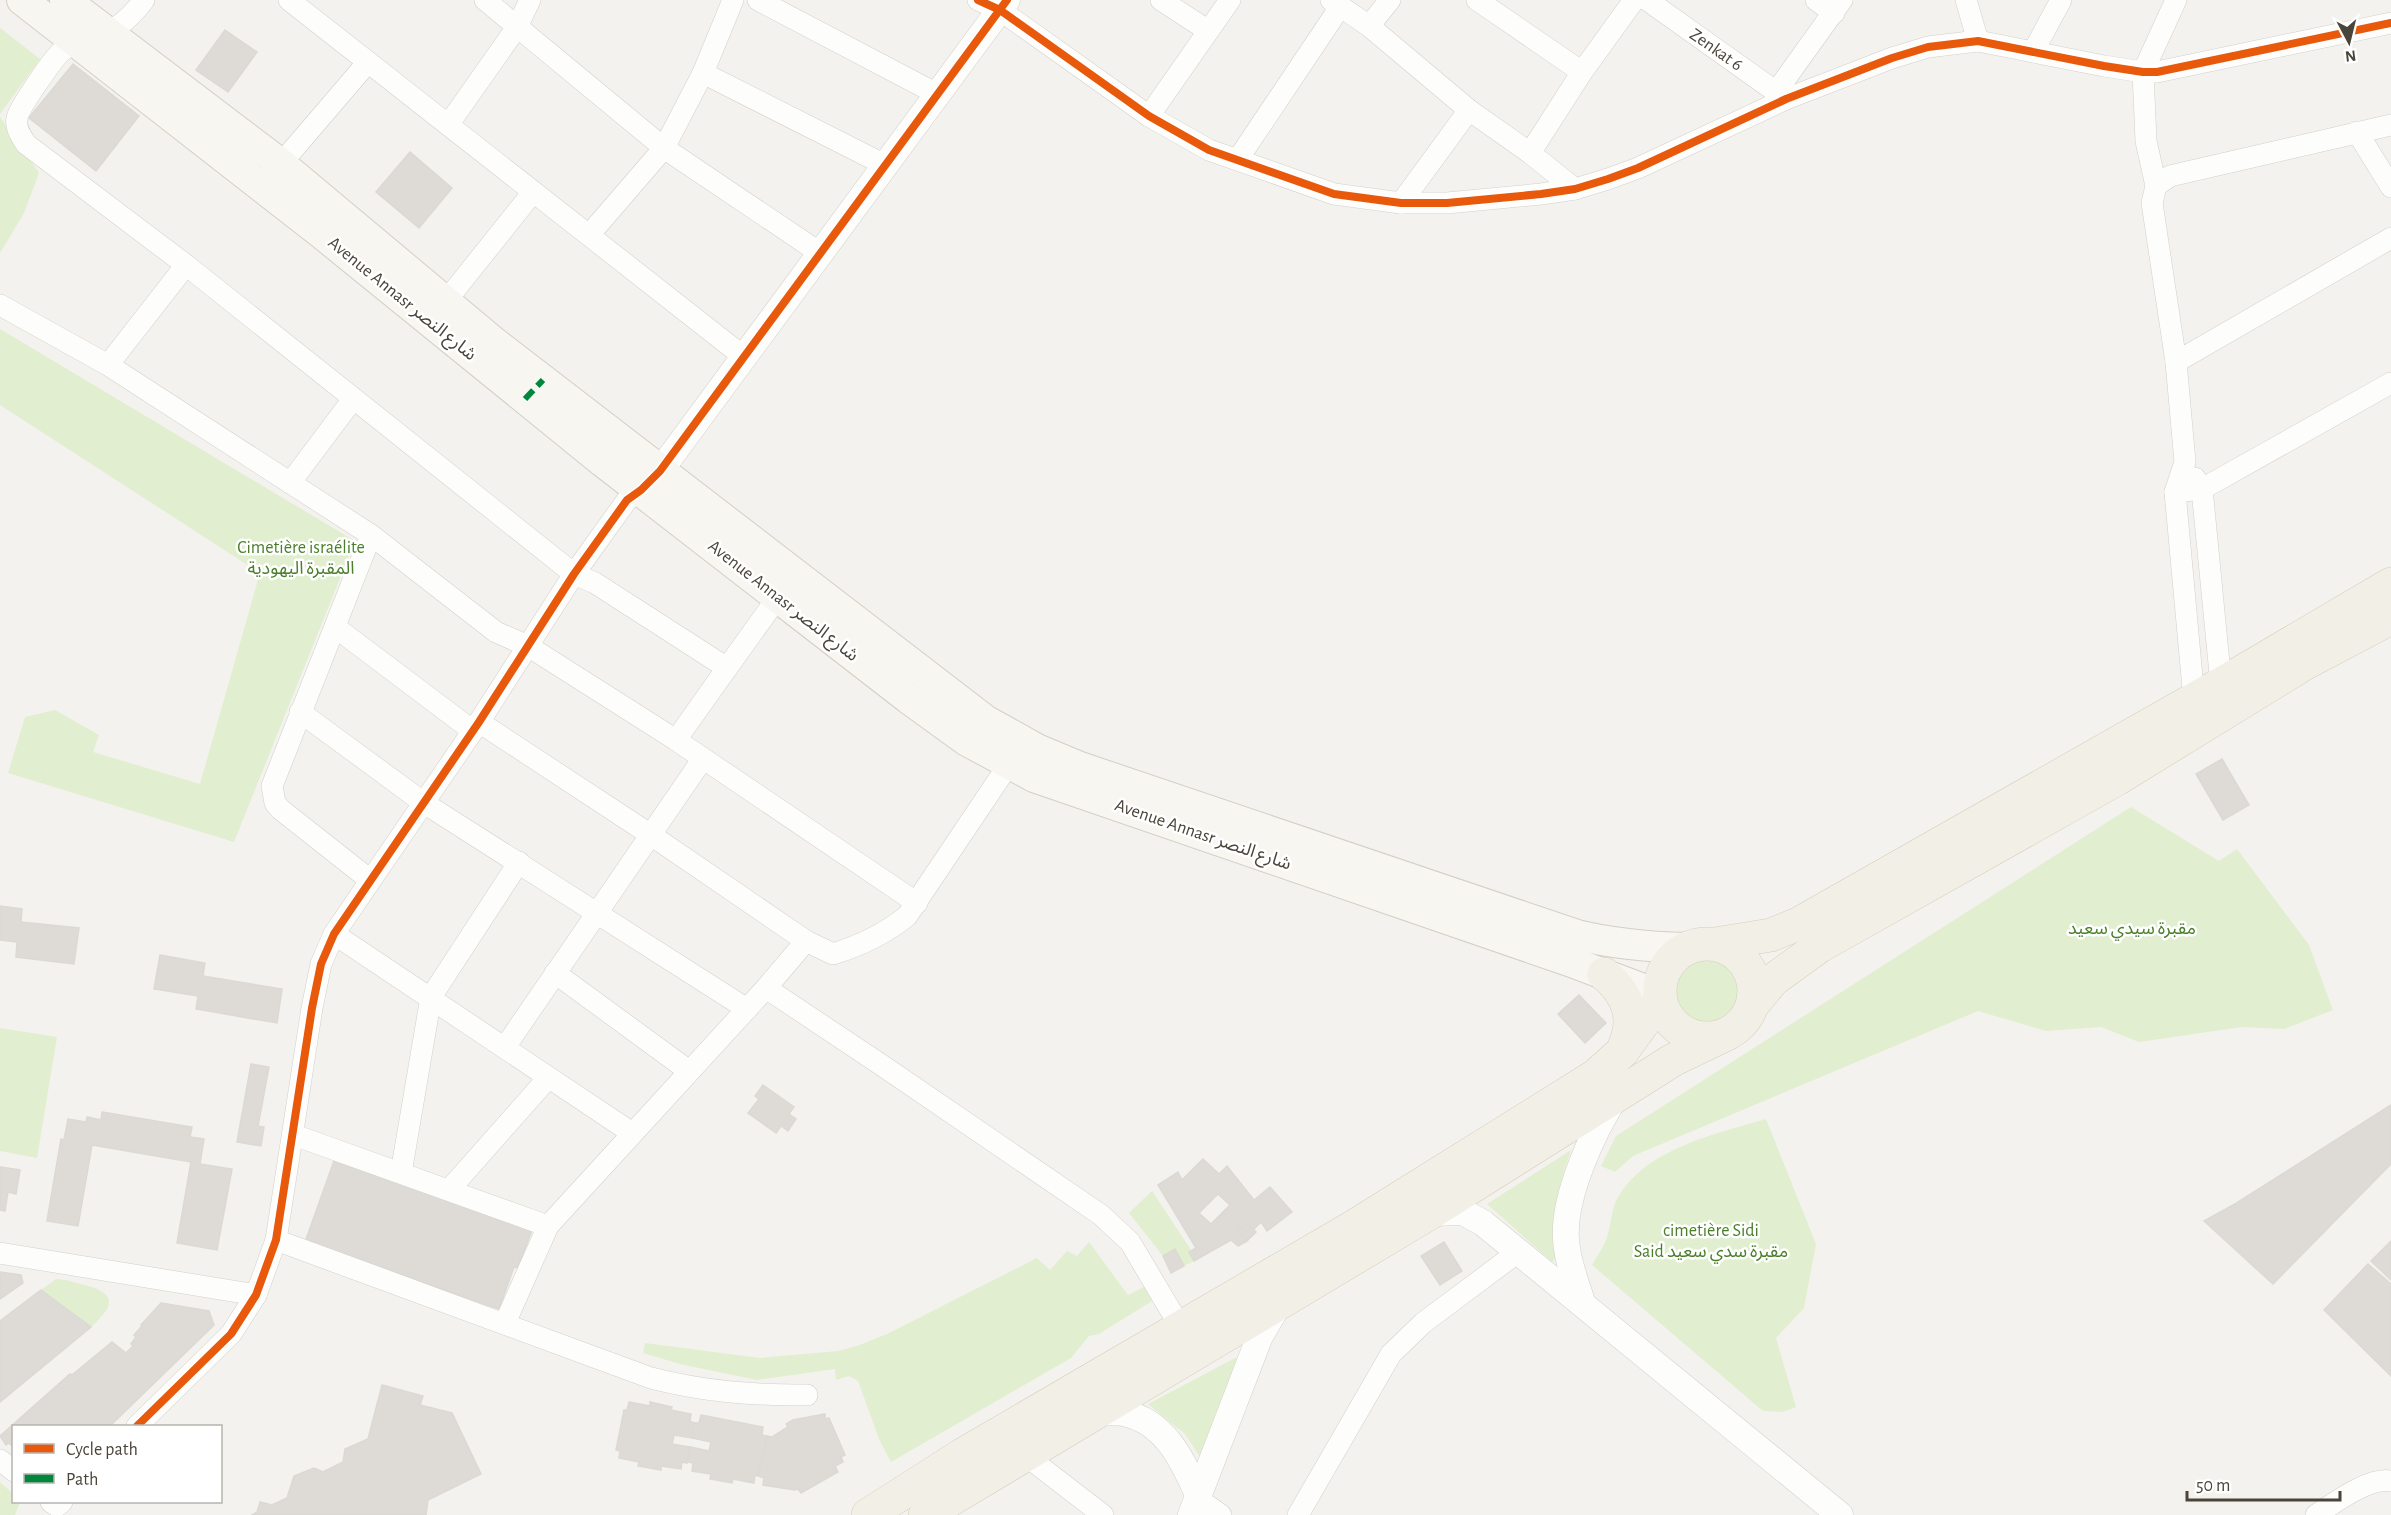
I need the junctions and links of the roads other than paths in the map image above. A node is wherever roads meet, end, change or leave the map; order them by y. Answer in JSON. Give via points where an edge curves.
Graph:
{"nodes":[{"id":1,"x":22,"y":0,"type":"edge"},
{"id":2,"x":65,"y":0,"type":"edge"},
{"id":3,"x":144,"y":0,"type":"edge"},
{"id":4,"x":485,"y":0,"type":"edge"},
{"id":5,"x":530,"y":0,"type":"edge"},
{"id":6,"x":733,"y":0,"type":"edge"},
{"id":7,"x":758,"y":0,"type":"edge"},
{"id":8,"x":1161,"y":0,"type":"edge"},
{"id":9,"x":1230,"y":0,"type":"edge"},
{"id":10,"x":1390,"y":0,"type":"edge"},
{"id":11,"x":1477,"y":0,"type":"edge"},
{"id":12,"x":1634,"y":0,"type":"edge"},
{"id":13,"x":1647,"y":0,"type":"edge"},
{"id":14,"x":1816,"y":0,"type":"edge"},
{"id":15,"x":1966,"y":0,"type":"edge"},
{"id":16,"x":2061,"y":0,"type":"edge"},
{"id":17,"x":2176,"y":0,"type":"edge"},
{"id":18,"x":995,"y":3,"type":"edge"},
{"id":19,"x":1336,"y":3,"type":"edge"},
{"id":20,"x":302,"y":4,"type":"edge"},
{"id":21,"x":1838,"y":7,"type":"edge"},
{"id":22,"x":2391,"y":23,"type":"edge"},
{"id":23,"x":1369,"y":26,"type":"junction"},
{"id":24,"x":517,"y":27,"type":"junction"},
{"id":25,"x":1207,"y":30,"type":"junction"},
{"id":26,"x":108,"y":32,"type":"junction"},
{"id":27,"x":1978,"y":41,"type":"junction"},
{"id":28,"x":77,"y":43,"type":"junction"},
{"id":29,"x":2033,"y":52,"type":"junction"},
{"id":30,"x":368,"y":62,"type":"junction"},
{"id":31,"x":1582,"y":72,"type":"junction"},
{"id":32,"x":2143,"y":72,"type":"junction"},
{"id":33,"x":703,"y":73,"type":"junction"},
{"id":34,"x":938,"y":94,"type":"junction"},
{"id":35,"x":1781,"y":96,"type":"junction"},
{"id":36,"x":1469,"y":110,"type":"junction"},
{"id":37,"x":1149,"y":116,"type":"junction"},
{"id":38,"x":448,"y":125,"type":"junction"},
{"id":39,"x":2391,"y":125,"type":"edge"},
{"id":40,"x":2357,"y":132,"type":"junction"},
{"id":41,"x":664,"y":148,"type":"junction"},
{"id":42,"x":1530,"y":153,"type":"junction"},
{"id":43,"x":1238,"y":159,"type":"junction"},
{"id":44,"x":281,"y":164,"type":"junction"},
{"id":45,"x":885,"y":165,"type":"junction"},
{"id":46,"x":2156,"y":186,"type":"junction"},
{"id":47,"x":261,"y":187,"type":"junction"},
{"id":48,"x":2391,"y":187,"type":"edge"},
{"id":49,"x":1575,"y":189,"type":"junction"},
{"id":50,"x":533,"y":192,"type":"junction"},
{"id":51,"x":1401,"y":203,"type":"junction"},
{"id":52,"x":589,"y":235,"type":"junction"},
{"id":53,"x":2391,"y":238,"type":"edge"},
{"id":54,"x":820,"y":253,"type":"junction"},
{"id":55,"x":186,"y":266,"type":"junction"},
{"id":56,"x":0,"y":305,"type":"edge"},
{"id":57,"x":437,"y":311,"type":"junction"},
{"id":58,"x":744,"y":357,"type":"junction"},
{"id":59,"x":2176,"y":362,"type":"junction"},
{"id":60,"x":108,"y":364,"type":"junction"},
{"id":61,"x":2391,"y":383,"type":"edge"},
{"id":62,"x":353,"y":399,"type":"junction"},
{"id":63,"x":2185,"y":462,"type":"junction"},
{"id":64,"x":650,"y":481,"type":"junction"},
{"id":65,"x":290,"y":483,"type":"junction"},
{"id":66,"x":2202,"y":489,"type":"junction"},
{"id":67,"x":2175,"y":492,"type":"junction"},
{"id":68,"x":371,"y":535,"type":"junction"},
{"id":69,"x":574,"y":574,"type":"junction"},
{"id":70,"x":2391,"y":584,"type":"edge"},
{"id":71,"x":778,"y":597,"type":"junction"},
{"id":72,"x":2391,"y":618,"type":"edge"},
{"id":73,"x":334,"y":627,"type":"junction"},
{"id":74,"x":528,"y":646,"type":"junction"},
{"id":75,"x":727,"y":668,"type":"junction"},
{"id":76,"x":2208,"y":691,"type":"junction"},
{"id":77,"x":300,"y":712,"type":"junction"},
{"id":78,"x":476,"y":727,"type":"junction"},
{"id":79,"x":676,"y":740,"type":"junction"},
{"id":80,"x":702,"y":760,"type":"junction"},
{"id":81,"x":1009,"y":764,"type":"junction"},
{"id":82,"x":424,"y":803,"type":"junction"},
{"id":83,"x":651,"y":835,"type":"junction"},
{"id":84,"x":519,"y":862,"type":"junction"},
{"id":85,"x":370,"y":880,"type":"junction"},
{"id":86,"x":916,"y":903,"type":"junction"},
{"id":87,"x":597,"y":912,"type":"junction"},
{"id":88,"x":334,"y":934,"type":"junction"},
{"id":89,"x":806,"y":941,"type":"junction"},
{"id":90,"x":1701,"y":946,"type":"junction"},
{"id":91,"x":555,"y":974,"type":"junction"},
{"id":92,"x":1605,"y":974,"type":"junction"},
{"id":93,"x":766,"y":988,"type":"junction"},
{"id":94,"x":430,"y":997,"type":"junction"},
{"id":95,"x":1660,"y":997,"type":"junction"},
{"id":96,"x":1754,"y":1003,"type":"junction"},
{"id":97,"x":747,"y":1009,"type":"junction"},
{"id":98,"x":1728,"y":1034,"type":"junction"},
{"id":99,"x":505,"y":1047,"type":"junction"},
{"id":100,"x":1622,"y":1052,"type":"junction"},
{"id":101,"x":689,"y":1071,"type":"junction"},
{"id":102,"x":548,"y":1078,"type":"junction"},
{"id":103,"x":1617,"y":1094,"type":"junction"},
{"id":104,"x":632,"y":1133,"type":"junction"},
{"id":105,"x":294,"y":1135,"type":"junction"},
{"id":106,"x":401,"y":1173,"type":"junction"},
{"id":107,"x":449,"y":1190,"type":"junction"},
{"id":108,"x":1430,"y":1213,"type":"junction"},
{"id":109,"x":548,"y":1226,"type":"junction"},
{"id":110,"x":276,"y":1240,"type":"junction"},
{"id":111,"x":1518,"y":1251,"type":"junction"},
{"id":112,"x":0,"y":1253,"type":"edge"},
{"id":113,"x":256,"y":1295,"type":"junction"},
{"id":114,"x":1582,"y":1302,"type":"junction"},
{"id":115,"x":1279,"y":1304,"type":"junction"},
{"id":116,"x":505,"y":1323,"type":"junction"},
{"id":117,"x":1181,"y":1328,"type":"junction"},
{"id":118,"x":807,"y":1395,"type":"dead end"},
{"id":119,"x":1096,"y":1413,"type":"junction"},
{"id":120,"x":138,"y":1425,"type":"edge"},
{"id":121,"x":1025,"y":1455,"type":"junction"},
{"id":122,"x":0,"y":1460,"type":"edge"},
{"id":123,"x":12,"y":1469,"type":"edge"},
{"id":124,"x":2391,"y":1481,"type":"edge"},
{"id":125,"x":1195,"y":1506,"type":"edge"},
{"id":126,"x":868,"y":1515,"type":"edge"},
{"id":127,"x":925,"y":1515,"type":"edge"},
{"id":128,"x":1103,"y":1515,"type":"edge"},
{"id":129,"x":1221,"y":1515,"type":"edge"},
{"id":130,"x":1298,"y":1515,"type":"edge"},
{"id":131,"x":1840,"y":1515,"type":"edge"},
{"id":132,"x":2316,"y":1515,"type":"edge"}],
"edges":[{"from":1,"to":28,"type":"main road","name":"Avenue Annasr شارع النصر"},
{"from":2,"to":26,"type":"main road","name":"Avenue Annasr شارع النصر"},
{"from":3,"to":26,"type":"street","via":[[134,13]]},
{"from":4,"to":24,"type":"street"},
{"from":5,"to":24,"type":"street"},
{"from":6,"to":33,"type":"street"},
{"from":7,"to":34,"type":"street"},
{"from":8,"to":25,"type":"street"},
{"from":9,"to":25,"type":"street"},
{"from":10,"to":23,"type":"street"},
{"from":11,"to":31,"type":"street"},
{"from":12,"to":31,"type":"street"},
{"from":13,"to":35,"type":"street","name":"Zenkat 6"},
{"from":14,"to":21,"type":"street"},
{"from":15,"to":27,"type":"street"},
{"from":16,"to":29,"type":"street"},
{"from":17,"to":32,"type":"street"},
{"from":18,"to":34,"type":"street"},
{"from":18,"to":37,"type":"street"},
{"from":19,"to":23,"type":"street"},
{"from":19,"to":43,"type":"street"},
{"from":20,"to":30,"type":"street"},
{"from":21,"to":35,"type":"street"},
{"from":22,"to":32,"type":"street","via":[[2183,68]]},
{"from":23,"to":36,"type":"street"},
{"from":24,"to":38,"type":"street"},
{"from":24,"to":41,"type":"street"},
{"from":25,"to":37,"type":"street"},
{"from":26,"to":28,"type":"street"},
{"from":26,"to":44,"type":"main road","name":"Avenue Annasr شارع النصر"},
{"from":27,"to":29,"type":"street"},
{"from":27,"to":35,"type":"street","via":[[1928,47]]},
{"from":28,"to":47,"type":"main road","name":"Avenue Annasr شارع النصر"},
{"from":28,"to":55,"type":"street","via":[[52,60],[17,118],[19,133],[27,144]]},
{"from":29,"to":32,"type":"street"},
{"from":30,"to":38,"type":"street"},
{"from":30,"to":44,"type":"street"},
{"from":31,"to":42,"type":"street"},
{"from":32,"to":46,"type":"street","via":[[2146,141]]},
{"from":33,"to":41,"type":"street"},
{"from":33,"to":45,"type":"street"},
{"from":34,"to":45,"type":"street"},
{"from":35,"to":49,"type":"street","via":[[1638,168]]},
{"from":36,"to":42,"type":"street"},
{"from":36,"to":51,"type":"street"},
{"from":37,"to":43,"type":"street","via":[[1209,150]]},
{"from":38,"to":50,"type":"street"},
{"from":39,"to":40,"type":"street"},
{"from":40,"to":46,"type":"street","via":[[2169,176]]},
{"from":40,"to":48,"type":"street"},
{"from":41,"to":52,"type":"street"},
{"from":41,"to":54,"type":"street"},
{"from":42,"to":49,"type":"street"},
{"from":43,"to":51,"type":"street","via":[[1335,194]]},
{"from":44,"to":47,"type":"street"},
{"from":44,"to":57,"type":"main road","name":"Avenue Annasr شارع النصر"},
{"from":45,"to":54,"type":"street"},
{"from":46,"to":59,"type":"street","via":[[2152,202]]},
{"from":47,"to":57,"type":"main road","name":"Avenue Annasr شارع النصر"},
{"from":49,"to":51,"type":"street","via":[[1495,200]]},
{"from":50,"to":52,"type":"street"},
{"from":50,"to":57,"type":"street"},
{"from":52,"to":58,"type":"street"},
{"from":53,"to":59,"type":"street"},
{"from":54,"to":58,"type":"street"},
{"from":55,"to":60,"type":"street"},
{"from":55,"to":62,"type":"street"},
{"from":56,"to":60,"type":"street"},
{"from":57,"to":64,"type":"main road","name":"Avenue Annasr شارع النصر"},
{"from":58,"to":64,"type":"street"},
{"from":59,"to":63,"type":"street"},
{"from":60,"to":65,"type":"street"},
{"from":61,"to":66,"type":"street"},
{"from":62,"to":65,"type":"street"},
{"from":62,"to":69,"type":"street"},
{"from":63,"to":66,"type":"street"},
{"from":63,"to":67,"type":"street"},
{"from":64,"to":69,"type":"street","via":[[627,500]]},
{"from":64,"to":71,"type":"main road","name":"Avenue Annasr شارع النصر"},
{"from":64,"to":90,"type":"main road","name":"Avenue Annasr شارع النصر","via":[[985,720],[1037,749],[1080,767],[1577,935],[1643,947]]},
{"from":65,"to":68,"type":"street"},
{"from":66,"to":67,"type":"street"},
{"from":66,"to":76,"type":"street"},
{"from":67,"to":76,"type":"street"},
{"from":68,"to":73,"type":"street"},
{"from":68,"to":74,"type":"street","via":[[496,632]]},
{"from":69,"to":74,"type":"street"},
{"from":69,"to":75,"type":"street","via":[[595,582]]},
{"from":70,"to":76,"type":"main road"},
{"from":71,"to":75,"type":"street"},
{"from":71,"to":81,"type":"main road","name":"Avenue Annasr شارع النصر","via":[[967,741]]},
{"from":72,"to":96,"type":"main road","via":[[2304,664],[2117,779],[1820,946],[1773,980]]},
{"from":73,"to":77,"type":"street"},
{"from":73,"to":78,"type":"street"},
{"from":74,"to":78,"type":"street"},
{"from":74,"to":79,"type":"street"},
{"from":75,"to":79,"type":"street"},
{"from":76,"to":90,"type":"main road","via":[[1798,924],[1771,935]]},
{"from":77,"to":82,"type":"street"},
{"from":77,"to":85,"type":"street","via":[[272,786],[275,803]]},
{"from":78,"to":82,"type":"street"},
{"from":78,"to":83,"type":"street"},
{"from":79,"to":80,"type":"street"},
{"from":80,"to":83,"type":"street"},
{"from":80,"to":86,"type":"street"},
{"from":81,"to":86,"type":"street"},
{"from":81,"to":92,"type":"main road","name":"Avenue Annasr شارع النصر","via":[[1034,777]]},
{"from":82,"to":84,"type":"street"},
{"from":82,"to":85,"type":"street"},
{"from":83,"to":87,"type":"street"},
{"from":83,"to":89,"type":"street"},
{"from":84,"to":87,"type":"street"},
{"from":84,"to":94,"type":"street"},
{"from":85,"to":88,"type":"street"},
{"from":86,"to":89,"type":"street","via":[[898,924],[848,950],[833,954]]},
{"from":87,"to":91,"type":"street"},
{"from":87,"to":97,"type":"street"},
{"from":88,"to":94,"type":"street"},
{"from":88,"to":105,"type":"street","via":[[321,964],[312,1008]]},
{"from":89,"to":93,"type":"street"},
{"from":90,"to":95,"type":"main road","via":[[1675,956],[1666,967],[1660,981]]},
{"from":90,"to":96,"type":"main road","via":[[1730,949],[1742,958],[1755,987]]},
{"from":91,"to":99,"type":"street"},
{"from":91,"to":101,"type":"street"},
{"from":92,"to":95,"type":"main road","name":"Avenue Annasr شارع النصر"},
{"from":92,"to":100,"type":"main road","via":[[1627,1001],[1631,1018]]},
{"from":93,"to":97,"type":"street"},
{"from":93,"to":117,"type":"street","via":[[1101,1215],[1130,1242]]},
{"from":94,"to":99,"type":"street"},
{"from":94,"to":106,"type":"street"},
{"from":95,"to":98,"type":"main road","via":[[1665,1013],[1685,1033],[1699,1038]]},
{"from":95,"to":100,"type":"main road"},
{"from":96,"to":98,"type":"main road","via":[[1748,1016]]},
{"from":97,"to":101,"type":"street"},
{"from":98,"to":103,"type":"main road","via":[[1673,1060]]},
{"from":99,"to":102,"type":"street"},
{"from":100,"to":117,"type":"main road","via":[[1595,1076],[1394,1202]]},
{"from":101,"to":104,"type":"street"},
{"from":102,"to":104,"type":"street"},
{"from":102,"to":107,"type":"street"},
{"from":103,"to":108,"type":"main road"},
{"from":103,"to":114,"type":"street","via":[[1583,1161],[1569,1211],[1566,1239]]},
{"from":104,"to":109,"type":"street"},
{"from":105,"to":106,"type":"street"},
{"from":105,"to":110,"type":"street"},
{"from":106,"to":107,"type":"street"},
{"from":107,"to":109,"type":"street"},
{"from":108,"to":111,"type":"street","via":[[1471,1215]]},
{"from":108,"to":115,"type":"main road"},
{"from":109,"to":116,"type":"street"},
{"from":110,"to":113,"type":"street"},
{"from":110,"to":116,"type":"street"},
{"from":111,"to":114,"type":"street"},
{"from":111,"to":130,"type":"street","via":[[1423,1323],[1391,1354]]},
{"from":112,"to":113,"type":"street"},
{"from":113,"to":120,"type":"street","via":[[231,1334]]},
{"from":114,"to":131,"type":"street"},
{"from":115,"to":119,"type":"main road"},
{"from":115,"to":125,"type":"street","via":[[1260,1336]]},
{"from":116,"to":118,"type":"street","via":[[608,1363],[687,1387],[722,1393]]},
{"from":117,"to":126,"type":"main road","via":[[962,1455]]},
{"from":119,"to":121,"type":"main road"},
{"from":119,"to":125,"type":"street","via":[[1122,1412],[1158,1429],[1179,1454]]},
{"from":121,"to":127,"type":"main road"},
{"from":121,"to":128,"type":"street"},
{"from":122,"to":123,"type":"street"},
{"from":124,"to":132,"type":"street","via":[[2370,1484]]},
{"from":125,"to":129,"type":"street","via":[[1204,1503]]}]}
